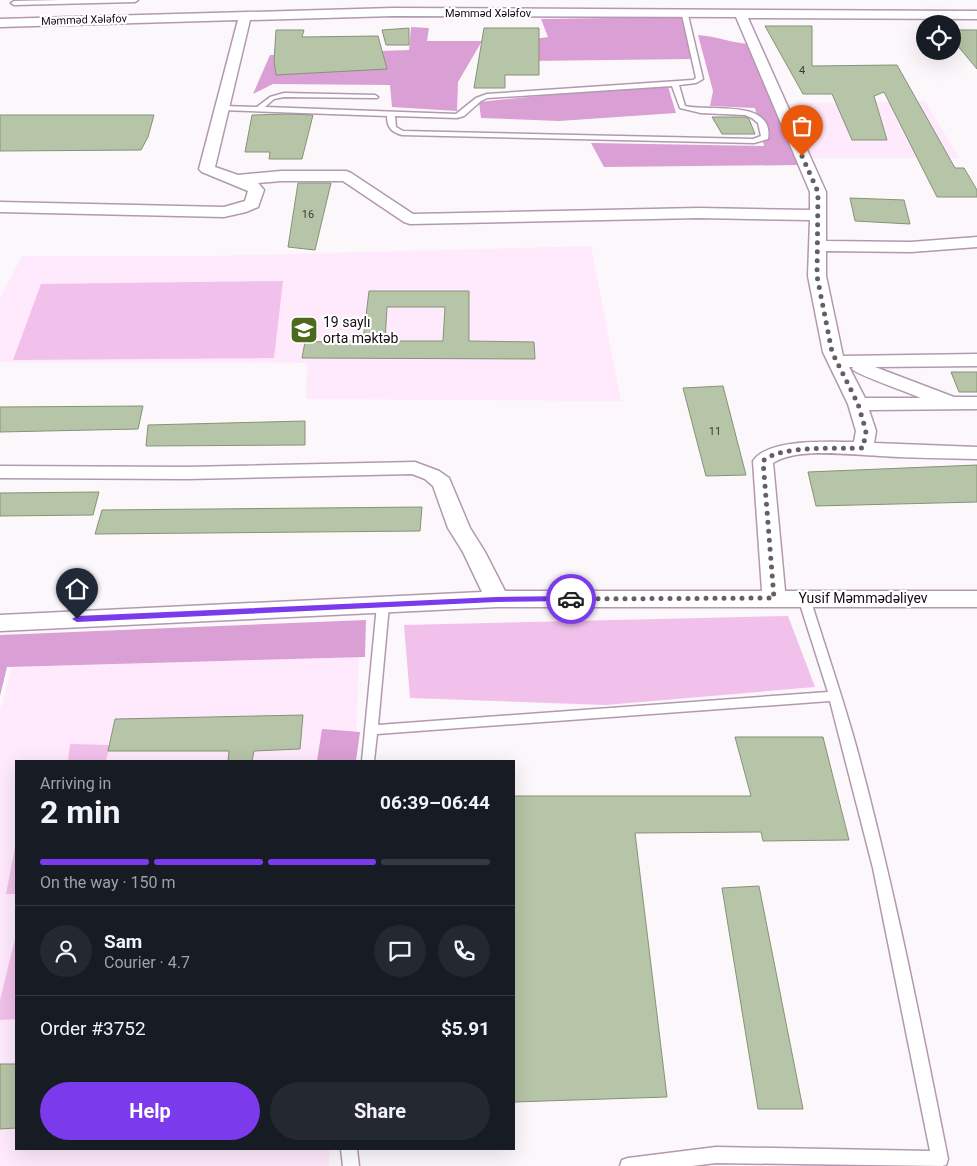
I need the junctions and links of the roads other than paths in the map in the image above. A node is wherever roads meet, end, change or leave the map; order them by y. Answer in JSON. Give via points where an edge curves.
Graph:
{"nodes":[{"id":1,"x":136,"y":0,"type":"edge"},
{"id":2,"x":140,"y":0,"type":"edge"},
{"id":3,"x":752,"y":0,"type":"edge"},
{"id":4,"x":938,"y":0,"type":"edge"},
{"id":5,"x":14,"y":4,"type":"dead end"},
{"id":6,"x":392,"y":6,"type":"edge"},
{"id":7,"x":684,"y":15,"type":"junction"},
{"id":8,"x":749,"y":15,"type":"junction"},
{"id":9,"x":951,"y":15,"type":"edge"},
{"id":10,"x":977,"y":15,"type":"edge"},
{"id":11,"x":246,"y":16,"type":"junction"},
{"id":12,"x":916,"y":16,"type":"edge"},
{"id":13,"x":961,"y":16,"type":"edge"},
{"id":14,"x":131,"y":18,"type":"junction"},
{"id":15,"x":0,"y":24,"type":"edge"},
{"id":16,"x":675,"y":83,"type":"junction"},
{"id":17,"x":375,"y":97,"type":"dead end"},
{"id":18,"x":222,"y":108,"type":"junction"},
{"id":19,"x":260,"y":108,"type":"junction"},
{"id":20,"x":391,"y":112,"type":"junction"},
{"id":21,"x":238,"y":180,"type":"junction"},
{"id":22,"x":0,"y":207,"type":"edge"},
{"id":23,"x":817,"y":215,"type":"junction"},
{"id":24,"x":977,"y":242,"type":"edge"},
{"id":25,"x":817,"y":246,"type":"junction"},
{"id":26,"x":977,"y":360,"type":"edge"},
{"id":27,"x":837,"y":362,"type":"junction"},
{"id":28,"x":951,"y":403,"type":"junction"},
{"id":29,"x":977,"y":403,"type":"edge"},
{"id":30,"x":858,"y":404,"type":"junction"},
{"id":31,"x":863,"y":448,"type":"junction"},
{"id":32,"x":977,"y":453,"type":"edge"},
{"id":33,"x":0,"y":472,"type":"edge"},
{"id":34,"x":774,"y":598,"type":"junction"},
{"id":35,"x":804,"y":598,"type":"junction"},
{"id":36,"x":496,"y":599,"type":"junction"},
{"id":37,"x":977,"y":599,"type":"edge"},
{"id":38,"x":383,"y":605,"type":"junction"},
{"id":39,"x":0,"y":623,"type":"edge"},
{"id":40,"x":835,"y":696,"type":"junction"},
{"id":41,"x":371,"y":730,"type":"junction"},
{"id":42,"x":368,"y":760,"type":"edge"},
{"id":43,"x":349,"y":1150,"type":"edge"},
{"id":44,"x":941,"y":1163,"type":"edge"},
{"id":45,"x":351,"y":1166,"type":"edge"},
{"id":46,"x":628,"y":1166,"type":"edge"}],
"edges":[{"from":1,"to":5,"type":"lane"},
{"from":2,"to":14,"type":"street"},
{"from":3,"to":8,"type":"street"},
{"from":4,"to":9,"type":"street"},
{"from":6,"to":7,"type":"street","name":"Məmməd Xələfov"},
{"from":6,"to":11,"type":"street","name":"Məmməd Xələfov"},
{"from":7,"to":8,"type":"street","name":"Məmməd Xələfov"},
{"from":7,"to":16,"type":"lane","via":[[700,79]]},
{"from":8,"to":12,"type":"street","name":"Məmməd Xələfov"},
{"from":8,"to":23,"type":"street","via":[[818,192]]},
{"from":10,"to":13,"type":"street","name":"Məmməd Xələfov"},
{"from":11,"to":14,"type":"street","name":"Məmməd Xələfov"},
{"from":11,"to":18,"type":"street"},
{"from":14,"to":15,"type":"street","name":"Məmməd Xələfov"},
{"from":16,"to":20,"type":"lane","via":[[481,97],[457,116]]},
{"from":16,"to":20,"type":"lane","via":[[682,107],[755,115],[762,123],[765,137],[754,141],[402,133],[391,127]]},
{"from":17,"to":19,"type":"lane","via":[[284,95],[272,98]]},
{"from":18,"to":19,"type":"lane"},
{"from":18,"to":21,"type":"street","via":[[207,169]]},
{"from":19,"to":20,"type":"lane"},
{"from":21,"to":22,"type":"street","via":[[256,190],[252,204],[224,212]]},
{"from":21,"to":23,"type":"street","via":[[346,176],[410,220],[699,213]]},
{"from":23,"to":25,"type":"street"},
{"from":24,"to":25,"type":"street","via":[[911,247]]},
{"from":25,"to":27,"type":"street","via":[[817,276],[832,352]]},
{"from":26,"to":27,"type":"street"},
{"from":27,"to":28,"type":"street","via":[[885,376]]},
{"from":27,"to":30,"type":"street"},
{"from":28,"to":29,"type":"street"},
{"from":28,"to":30,"type":"street"},
{"from":30,"to":31,"type":"street","via":[[866,431]]},
{"from":31,"to":32,"type":"street"},
{"from":31,"to":34,"type":"street","via":[[784,451],[763,461]]},
{"from":33,"to":36,"type":"street","via":[[187,473],[415,468],[442,483],[459,528]]},
{"from":34,"to":35,"type":"street","name":"Yusif Məmmədəliyev"},
{"from":34,"to":36,"type":"street","name":"Yusif Məmmədəliyev"},
{"from":35,"to":37,"type":"street","name":"Yusif Məmmədəliyev"},
{"from":35,"to":40,"type":"lane"},
{"from":36,"to":38,"type":"street","name":"Yusif Məmmədəliyev"},
{"from":38,"to":39,"type":"street","name":"Yusif Məmmədəliyev"},
{"from":38,"to":41,"type":"lane"},
{"from":40,"to":41,"type":"lane"},
{"from":40,"to":44,"type":"lane","via":[[875,847]]},
{"from":41,"to":42,"type":"lane"},
{"from":43,"to":45,"type":"lane"},
{"from":44,"to":46,"type":"lane","via":[[716,1156]]}]}
